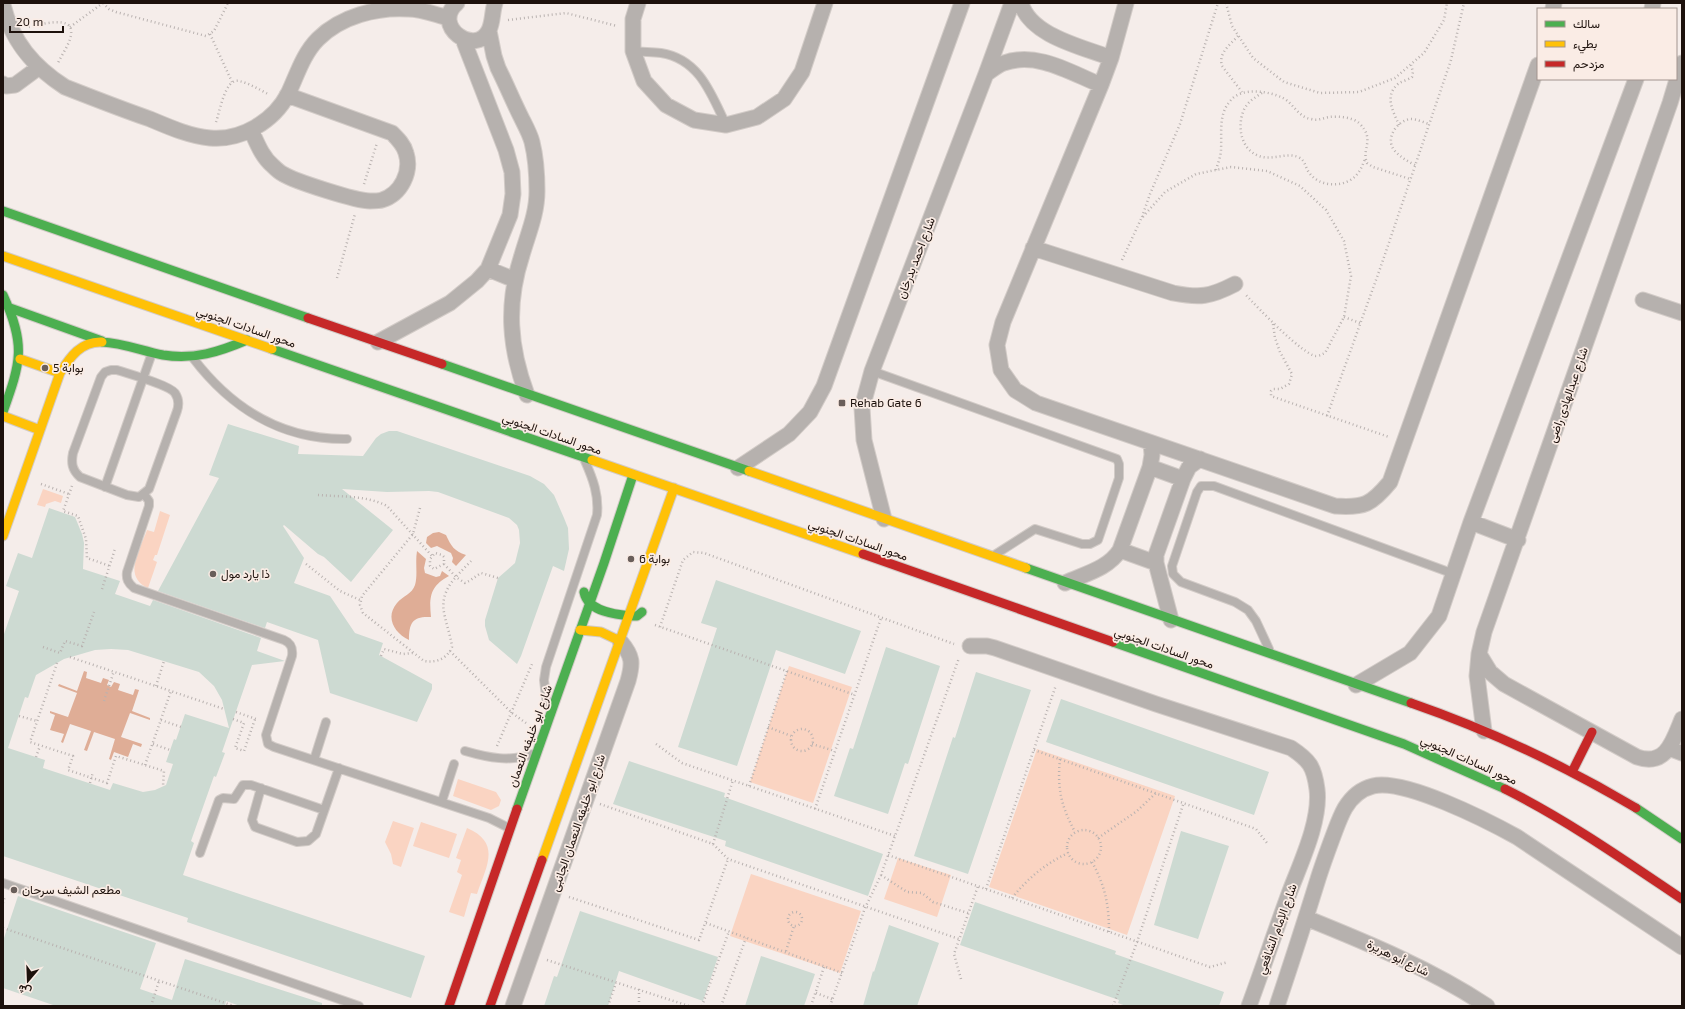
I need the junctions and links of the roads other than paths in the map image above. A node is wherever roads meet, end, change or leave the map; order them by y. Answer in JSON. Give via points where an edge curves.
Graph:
{"nodes":[{"id":1,"x":457,"y":3,"type":"edge"},
{"id":2,"x":638,"y":3,"type":"edge"},
{"id":3,"x":825,"y":3,"type":"edge"},
{"id":4,"x":962,"y":3,"type":"edge"},
{"id":5,"x":1012,"y":3,"type":"edge"},
{"id":6,"x":1021,"y":3,"type":"edge"},
{"id":7,"x":1126,"y":3,"type":"edge"},
{"id":8,"x":3,"y":5,"type":"edge"},
{"id":9,"x":490,"y":15,"type":"edge"},
{"id":10,"x":449,"y":18,"type":"junction"},
{"id":11,"x":463,"y":39,"type":"junction"},
{"id":12,"x":633,"y":51,"type":"junction"},
{"id":13,"x":1111,"y":58,"type":"junction"},
{"id":14,"x":1682,"y":64,"type":"edge"},
{"id":15,"x":38,"y":68,"type":"junction"},
{"id":16,"x":1537,"y":68,"type":"edge"},
{"id":17,"x":986,"y":74,"type":"junction"},
{"id":18,"x":1636,"y":80,"type":"edge"},
{"id":19,"x":3,"y":84,"type":"edge"},
{"id":20,"x":1101,"y":85,"type":"junction"},
{"id":21,"x":285,"y":98,"type":"junction"},
{"id":22,"x":726,"y":125,"type":"junction"},
{"id":23,"x":251,"y":130,"type":"junction"},
{"id":24,"x":3,"y":211,"type":"edge"},
{"id":25,"x":505,"y":229,"type":"junction"},
{"id":26,"x":528,"y":237,"type":"junction"},
{"id":27,"x":1033,"y":248,"type":"junction"},
{"id":28,"x":3,"y":256,"type":"edge"},
{"id":29,"x":488,"y":269,"type":"junction"},
{"id":30,"x":515,"y":280,"type":"junction"},
{"id":31,"x":1235,"y":284,"type":"road end"},
{"id":32,"x":3,"y":295,"type":"edge"},
{"id":33,"x":1643,"y":300,"type":"dead end"},
{"id":34,"x":10,"y":308,"type":"junction"},
{"id":35,"x":1682,"y":313,"type":"edge"},
{"id":36,"x":247,"y":340,"type":"junction"},
{"id":37,"x":102,"y":341,"type":"junction"},
{"id":38,"x":378,"y":342,"type":"junction"},
{"id":39,"x":152,"y":352,"type":"junction"},
{"id":40,"x":192,"y":358,"type":"junction"},
{"id":41,"x":20,"y":359,"type":"junction"},
{"id":42,"x":872,"y":371,"type":"junction"},
{"id":43,"x":60,"y":373,"type":"junction"},
{"id":44,"x":143,"y":379,"type":"junction"},
{"id":45,"x":527,"y":395,"type":"junction"},
{"id":46,"x":3,"y":412,"type":"edge"},
{"id":47,"x":3,"y":416,"type":"edge"},
{"id":48,"x":40,"y":430,"type":"junction"},
{"id":49,"x":347,"y":439,"type":"dead end"},
{"id":50,"x":1151,"y":443,"type":"junction"},
{"id":51,"x":584,"y":458,"type":"junction"},
{"id":52,"x":1200,"y":459,"type":"junction"},
{"id":53,"x":1150,"y":467,"type":"junction"},
{"id":54,"x":738,"y":468,"type":"junction"},
{"id":55,"x":629,"y":474,"type":"junction"},
{"id":56,"x":1183,"y":479,"type":"junction"},
{"id":57,"x":105,"y":487,"type":"junction"},
{"id":58,"x":619,"y":487,"type":"dead end"},
{"id":59,"x":674,"y":488,"type":"junction"},
{"id":60,"x":144,"y":494,"type":"junction"},
{"id":61,"x":884,"y":519,"type":"junction"},
{"id":62,"x":1471,"y":522,"type":"junction"},
{"id":63,"x":3,"y":536,"type":"edge"},
{"id":64,"x":1518,"y":540,"type":"junction"},
{"id":65,"x":1120,"y":550,"type":"junction"},
{"id":66,"x":991,"y":557,"type":"junction"},
{"id":67,"x":1156,"y":563,"type":"junction"},
{"id":68,"x":1454,"y":574,"type":"junction"},
{"id":69,"x":1065,"y":582,"type":"junction"},
{"id":70,"x":586,"y":585,"type":"dead end"},
{"id":71,"x":646,"y":601,"type":"dead end"},
{"id":72,"x":590,"y":603,"type":"junction"},
{"id":73,"x":629,"y":616,"type":"junction"},
{"id":74,"x":1171,"y":620,"type":"junction"},
{"id":75,"x":580,"y":630,"type":"junction"},
{"id":76,"x":620,"y":641,"type":"junction"},
{"id":77,"x":963,"y":645,"type":"road end"},
{"id":78,"x":1479,"y":654,"type":"junction"},
{"id":79,"x":1272,"y":655,"type":"junction"},
{"id":80,"x":1356,"y":684,"type":"junction"},
{"id":81,"x":1682,"y":719,"type":"edge"},
{"id":82,"x":326,"y":722,"type":"dead end"},
{"id":83,"x":548,"y":722,"type":"junction"},
{"id":84,"x":1484,"y":731,"type":"junction"},
{"id":85,"x":1592,"y":732,"type":"junction"},
{"id":86,"x":465,"y":751,"type":"dead end"},
{"id":87,"x":1675,"y":751,"type":"edge"},
{"id":88,"x":536,"y":753,"type":"junction"},
{"id":89,"x":314,"y":760,"type":"junction"},
{"id":90,"x":454,"y":764,"type":"dead end"},
{"id":91,"x":339,"y":768,"type":"junction"},
{"id":92,"x":1572,"y":772,"type":"junction"},
{"id":93,"x":261,"y":788,"type":"junction"},
{"id":94,"x":442,"y":801,"type":"junction"},
{"id":95,"x":324,"y":810,"type":"junction"},
{"id":96,"x":510,"y":829,"type":"junction"},
{"id":97,"x":1682,"y":839,"type":"edge"},
{"id":98,"x":1304,"y":852,"type":"junction"},
{"id":99,"x":200,"y":853,"type":"dead end"},
{"id":100,"x":1324,"y":860,"type":"junction"},
{"id":101,"x":3,"y":882,"type":"edge"},
{"id":102,"x":1682,"y":899,"type":"edge"},
{"id":103,"x":1306,"y":918,"type":"junction"},
{"id":104,"x":1682,"y":947,"type":"edge"},
{"id":105,"x":359,"y":1006,"type":"edge"},
{"id":106,"x":449,"y":1006,"type":"edge"},
{"id":107,"x":490,"y":1006,"type":"edge"},
{"id":108,"x":513,"y":1006,"type":"edge"},
{"id":109,"x":1249,"y":1006,"type":"edge"},
{"id":110,"x":1277,"y":1006,"type":"edge"},
{"id":111,"x":1487,"y":1006,"type":"edge"}],
"edges":[{"from":1,"to":10,"type":"street"},
{"from":2,"to":12,"type":"street","via":[[633,19]]},
{"from":3,"to":22,"type":"street","via":[[802,72],[784,99],[757,117]]},
{"from":4,"to":54,"type":"street","via":[[824,386],[810,412],[789,434]]},
{"from":5,"to":17,"type":"street","name":"شارع احمد بدرخان"},
{"from":6,"to":13,"type":"street","via":[[1033,23],[1050,35]]},
{"from":7,"to":13,"type":"street"},
{"from":8,"to":15,"type":"street","via":[[11,30],[22,50]]},
{"from":9,"to":11,"type":"street","via":[[482,38],[473,41]]},
{"from":9,"to":26,"type":"street","via":[[494,56],[532,142],[537,192],[534,218]]},
{"from":10,"to":11,"type":"street","via":[[456,35]]},
{"from":10,"to":21,"type":"street","via":[[410,8],[385,9],[361,14],[339,24],[318,39],[304,58]]},
{"from":11,"to":25,"type":"street","via":[[512,172],[513,194]]},
{"from":12,"to":22,"type":"street","via":[[644,81],[666,105],[694,120]]},
{"from":12,"to":22,"type":"lane","via":[[661,53],[689,65],[708,86]]},
{"from":13,"to":20,"type":"street"},
{"from":14,"to":64,"type":"street","name":"شارع عبدالهادى راضى"},
{"from":15,"to":19,"type":"street","via":[[15,85]]},
{"from":15,"to":23,"type":"street","via":[[65,87],[180,131],[211,138],[232,137]]},
{"from":16,"to":52,"type":"street","via":[[1390,482],[1376,499],[1356,508],[1335,506]]},
{"from":17,"to":20,"type":"street","via":[[1003,63],[1023,58],[1040,61]]},
{"from":17,"to":42,"type":"street","name":"شارع احمد بدرخان"},
{"from":18,"to":62,"type":"street"},
{"from":20,"to":27,"type":"street"},
{"from":21,"to":23,"type":"street","via":[[269,118]]},
{"from":21,"to":23,"type":"street","via":[[392,133],[406,152],[408,164],[401,186],[382,200],[371,201],[359,200],[300,181],[272,166],[263,156]]},
{"from":24,"to":38,"type":"main road"},
{"from":25,"to":26,"type":"street"},
{"from":25,"to":29,"type":"street"},
{"from":26,"to":30,"type":"street"},
{"from":27,"to":31,"type":"street","via":[[1173,293],[1194,297],[1216,294]]},
{"from":27,"to":50,"type":"street","via":[[997,345],[1001,370],[1015,390],[1036,403]]},
{"from":28,"to":36,"type":"main road","name":"محور السادات الجنوبي"},
{"from":29,"to":30,"type":"street"},
{"from":29,"to":38,"type":"street","via":[[450,303]]},
{"from":30,"to":45,"type":"street","via":[[510,320],[518,372]]},
{"from":32,"to":34,"type":"main road"},
{"from":33,"to":35,"type":"street"},
{"from":34,"to":37,"type":"main road"},
{"from":34,"to":41,"type":"main road","via":[[20,344]]},
{"from":36,"to":40,"type":"main road"},
{"from":36,"to":51,"type":"main road","name":"محور السادات الجنوبي"},
{"from":37,"to":39,"type":"main road"},
{"from":37,"to":43,"type":"main road","via":[[80,348],[71,356]]},
{"from":38,"to":45,"type":"main road"},
{"from":39,"to":40,"type":"main road","via":[[178,358]]},
{"from":39,"to":44,"type":"lane"},
{"from":40,"to":49,"type":"lane","via":[[217,387],[264,421],[309,436]]},
{"from":41,"to":43,"type":"main road"},
{"from":41,"to":46,"type":"main road"},
{"from":42,"to":61,"type":"street","name":"شارع احمد بدرخان","via":[[862,408],[864,440]]},
{"from":42,"to":66,"type":"lane","via":[[1117,459],[1119,478],[1098,540],[1082,544],[1035,529]]},
{"from":43,"to":48,"type":"main road"},
{"from":44,"to":57,"type":"lane"},
{"from":44,"to":57,"type":"lane","via":[[117,370],[105,372],[101,377],[72,460],[72,467],[80,477]]},
{"from":44,"to":60,"type":"lane","via":[[170,388],[178,399],[151,484]]},
{"from":45,"to":54,"type":"main road"},
{"from":47,"to":48,"type":"main road"},
{"from":48,"to":63,"type":"main road"},
{"from":50,"to":52,"type":"street"},
{"from":50,"to":53,"type":"street"},
{"from":51,"to":55,"type":"main road","name":"محور السادات الجنوبي"},
{"from":51,"to":83,"type":"lane","via":[[596,489],[597,515],[546,667],[544,692]]},
{"from":52,"to":56,"type":"street","via":[[1189,467]]},
{"from":53,"to":56,"type":"street"},
{"from":53,"to":65,"type":"street"},
{"from":54,"to":61,"type":"main road"},
{"from":55,"to":58,"type":"main road"},
{"from":55,"to":59,"type":"main road","name":"محور السادات الجنوبي"},
{"from":55,"to":72,"type":"main road","name":"شارع ابو خليفه النعمان"},
{"from":56,"to":67,"type":"street","via":[[1156,555]]},
{"from":57,"to":60,"type":"lane","via":[[133,497]]},
{"from":59,"to":73,"type":"main road"},
{"from":59,"to":102,"type":"main road","name":"محور السادات الجنوبي","via":[[685,497],[1384,737],[1443,760],[1552,814]]},
{"from":60,"to":89,"type":"lane","via":[[150,506],[128,572],[128,581],[134,588],[290,644],[292,656],[266,735],[268,744]]},
{"from":61,"to":66,"type":"main road"},
{"from":62,"to":64,"type":"street"},
{"from":62,"to":68,"type":"street"},
{"from":64,"to":78,"type":"street","name":"شارع عبدالهادى راضى","via":[[1484,632]]},
{"from":65,"to":67,"type":"street"},
{"from":65,"to":69,"type":"street","via":[[1106,565]]},
{"from":66,"to":69,"type":"main road"},
{"from":67,"to":74,"type":"street"},
{"from":68,"to":79,"type":"lane","via":[[1214,486],[1201,486],[1172,566],[1174,574],[1181,582],[1235,602],[1248,610]]},
{"from":68,"to":80,"type":"street","via":[[1439,616],[1410,653]]},
{"from":69,"to":74,"type":"main road"},
{"from":70,"to":72,"type":"main road","via":[[584,596]]},
{"from":71,"to":73,"type":"main road","via":[[640,614]]},
{"from":72,"to":73,"type":"main road","via":[[608,612]]},
{"from":72,"to":75,"type":"main road","name":"شارع ابو خليفه النعمان"},
{"from":73,"to":76,"type":"main road"},
{"from":74,"to":79,"type":"main road"},
{"from":75,"to":76,"type":"main road","via":[[597,631]]},
{"from":75,"to":83,"type":"main road","name":"شارع ابو خليفه النعمان"},
{"from":76,"to":107,"type":"main road"},
{"from":76,"to":108,"type":"street","name":"شارع ابو خليفه النعمان الجانبى","via":[[628,650],[632,667]]},
{"from":77,"to":98,"type":"street","name":"شارع الإمام الشافعي","via":[[987,646],[1291,748],[1306,758],[1314,772],[1317,790],[1317,809]]},
{"from":78,"to":84,"type":"street","name":"شارع عبدالهادى راضى","via":[[1477,676]]},
{"from":78,"to":85,"type":"street","via":[[1490,672],[1504,684]]},
{"from":79,"to":80,"type":"main road"},
{"from":80,"to":84,"type":"main road"},
{"from":81,"to":87,"type":"street"},
{"from":82,"to":89,"type":"lane"},
{"from":83,"to":88,"type":"main road","name":"شارع ابو خليفه النعمان"},
{"from":84,"to":92,"type":"main road"},
{"from":85,"to":87,"type":"street","via":[[1644,760]]},
{"from":85,"to":92,"type":"main road"},
{"from":86,"to":88,"type":"lane","via":[[492,758],[514,758]]},
{"from":88,"to":96,"type":"main road","name":"شارع ابو خليفه النعمان"},
{"from":89,"to":91,"type":"lane"},
{"from":90,"to":94,"type":"lane"},
{"from":91,"to":94,"type":"lane"},
{"from":91,"to":95,"type":"lane"},
{"from":92,"to":97,"type":"main road","via":[[1646,814]]},
{"from":93,"to":95,"type":"lane"},
{"from":93,"to":95,"type":"lane","via":[[252,820],[258,829],[297,842],[308,842],[316,834]]},
{"from":93,"to":99,"type":"lane","via":[[247,784],[234,799],[219,800]]},
{"from":94,"to":96,"type":"lane","via":[[497,821]]},
{"from":96,"to":106,"type":"main road","name":"شارع ابو خليفه النعمان"},
{"from":98,"to":100,"type":"street"},
{"from":98,"to":109,"type":"street","name":"شارع الإمام الشافعي"},
{"from":100,"to":103,"type":"street","name":"شارع الإمام الشافعي"},
{"from":100,"to":104,"type":"street","name":"شارع الإمام الشافعي","via":[[1344,809],[1351,799],[1372,786],[1397,787],[1462,810],[1516,837]]},
{"from":101,"to":105,"type":"lane"},
{"from":103,"to":110,"type":"street","name":"شارع الإمام الشافعي"},
{"from":103,"to":111,"type":"street","name":"شارع أبو هريرة","via":[[1369,943],[1427,971]]}]}
